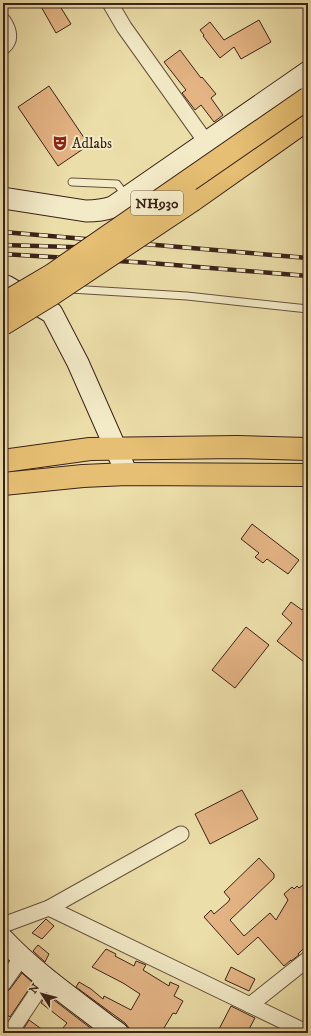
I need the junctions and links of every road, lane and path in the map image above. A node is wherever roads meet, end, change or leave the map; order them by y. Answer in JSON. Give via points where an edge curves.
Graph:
{"nodes":[{"id":1,"x":110,"y":3,"type":"edge"},
{"id":2,"x":3,"y":21,"type":"edge"},
{"id":3,"x":3,"y":47,"type":"edge"},
{"id":4,"x":308,"y":72,"type":"edge"},
{"id":5,"x":308,"y":98,"type":"edge"},
{"id":6,"x":308,"y":119,"type":"edge"},
{"id":7,"x":206,"y":142,"type":"junction"},
{"id":8,"x":72,"y":182,"type":"dead end"},
{"id":9,"x":3,"y":198,"type":"edge"},
{"id":10,"x":127,"y":198,"type":"junction"},
{"id":11,"x":4,"y":293,"type":"edge"},
{"id":12,"x":308,"y":308,"type":"edge"},
{"id":13,"x":3,"y":324,"type":"edge"},
{"id":14,"x":115,"y":448,"type":"junction"},
{"id":15,"x":196,"y":448,"type":"junction"},
{"id":16,"x":308,"y":449,"type":"edge"},
{"id":17,"x":3,"y":461,"type":"edge"},
{"id":18,"x":127,"y":474,"type":"junction"},
{"id":19,"x":195,"y":475,"type":"junction"},
{"id":20,"x":308,"y":475,"type":"edge"},
{"id":21,"x":3,"y":484,"type":"edge"},
{"id":22,"x":181,"y":834,"type":"dead end"},
{"id":23,"x":49,"y":908,"type":"junction"},
{"id":24,"x":3,"y":925,"type":"edge"},
{"id":25,"x":3,"y":939,"type":"edge"},
{"id":26,"x":22,"y":957,"type":"junction"},
{"id":27,"x":308,"y":959,"type":"edge"},
{"id":28,"x":294,"y":970,"type":"junction"},
{"id":29,"x":308,"y":975,"type":"edge"},
{"id":30,"x":46,"y":979,"type":"junction"},
{"id":31,"x":3,"y":984,"type":"edge"},
{"id":32,"x":250,"y":1005,"type":"junction"},
{"id":33,"x":110,"y":1031,"type":"edge"},
{"id":34,"x":10,"y":1033,"type":"edge"},
{"id":35,"x":308,"y":1033,"type":"edge"}],
"edges":[{"from":1,"to":7,"type":"street","via":[[124,27]]},
{"from":2,"to":3,"type":"street","via":[[9,35]]},
{"from":4,"to":7,"type":"street"},
{"from":5,"to":11,"type":"main road","number":"NH930","bridge":true,"via":[[52,275]]},
{"from":6,"to":13,"type":"main road","number":"NH930","bridge":true,"via":[[186,204]]},
{"from":7,"to":10,"type":"street"},
{"from":8,"to":10,"type":"lane","via":[[117,184]]},
{"from":9,"to":10,"type":"street","via":[[96,211],[113,207]]},
{"from":11,"to":12,"type":"lane","via":[[187,296]]},
{"from":11,"to":14,"type":"street","via":[[52,313],[78,363]]},
{"from":14,"to":15,"type":"main road"},
{"from":14,"to":17,"type":"main road"},
{"from":14,"to":18,"type":"street"},
{"from":15,"to":16,"type":"main road"},
{"from":15,"to":19,"type":"main road"},
{"from":18,"to":19,"type":"main road"},
{"from":18,"to":21,"type":"main road"},
{"from":19,"to":20,"type":"main road"},
{"from":22,"to":23,"type":"street"},
{"from":23,"to":24,"type":"street"},
{"from":23,"to":32,"type":"street"},
{"from":25,"to":26,"type":"street"},
{"from":26,"to":30,"type":"street"},
{"from":26,"to":31,"type":"street"},
{"from":27,"to":28,"type":"street"},
{"from":28,"to":29,"type":"street"},
{"from":28,"to":32,"type":"street"},
{"from":30,"to":33,"type":"street"},
{"from":30,"to":34,"type":"street"},
{"from":32,"to":35,"type":"street"}]}
